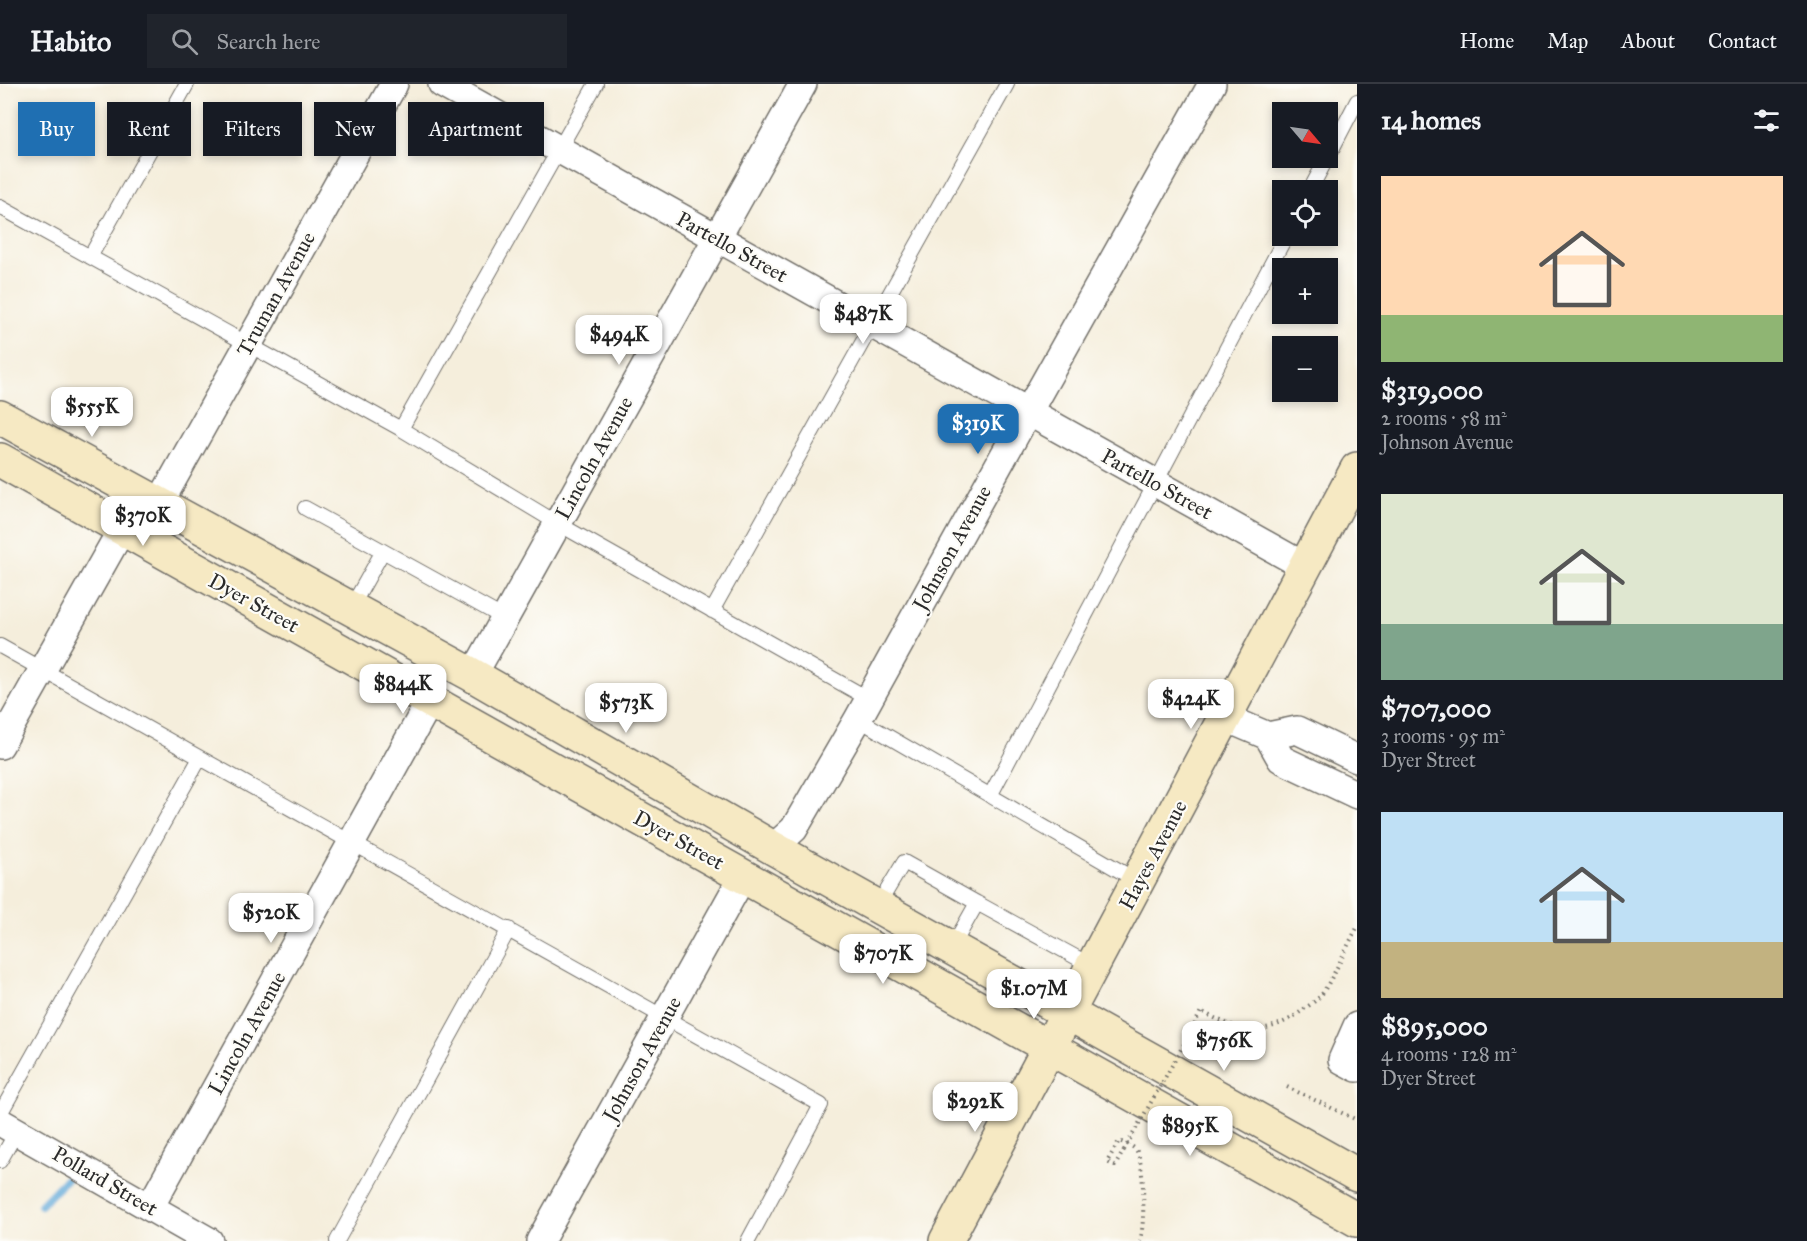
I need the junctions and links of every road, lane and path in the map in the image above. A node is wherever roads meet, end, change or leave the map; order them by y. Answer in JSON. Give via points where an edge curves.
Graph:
{"nodes":[{"id":1,"x":187,"y":84,"type":"edge"},
{"id":2,"x":394,"y":84,"type":"edge"},
{"id":3,"x":442,"y":84,"type":"edge"},
{"id":4,"x":596,"y":84,"type":"edge"},
{"id":5,"x":803,"y":84,"type":"edge"},
{"id":6,"x":1006,"y":84,"type":"edge"},
{"id":7,"x":1212,"y":84,"type":"edge"},
{"id":8,"x":1357,"y":101,"type":"edge"},
{"id":9,"x":1338,"y":136,"type":"edge"},
{"id":10,"x":559,"y":150,"type":"junction"},
{"id":11,"x":0,"y":207,"type":"edge"},
{"id":12,"x":717,"y":238,"type":"junction"},
{"id":13,"x":1281,"y":246,"type":"edge"},
{"id":14,"x":90,"y":258,"type":"junction"},
{"id":15,"x":872,"y":325,"type":"junction"},
{"id":16,"x":248,"y":345,"type":"junction"},
{"id":17,"x":1028,"y":412,"type":"junction"},
{"id":18,"x":0,"y":417,"type":"edge"},
{"id":19,"x":401,"y":429,"type":"junction"},
{"id":20,"x":0,"y":460,"type":"edge"},
{"id":21,"x":1357,"y":469,"type":"edge"},
{"id":22,"x":1155,"y":483,"type":"junction"},
{"id":23,"x":159,"y":504,"type":"junction"},
{"id":24,"x":305,"y":508,"type":"dead end"},
{"id":25,"x":88,"y":509,"type":"junction"},
{"id":26,"x":557,"y":523,"type":"junction"},
{"id":27,"x":122,"y":529,"type":"junction"},
{"id":28,"x":383,"y":550,"type":"junction"},
{"id":29,"x":1306,"y":567,"type":"junction"},
{"id":30,"x":351,"y":608,"type":"junction"},
{"id":31,"x":712,"y":611,"type":"junction"},
{"id":32,"x":504,"y":618,"type":"junction"},
{"id":33,"x":0,"y":646,"type":"edge"},
{"id":34,"x":42,"y":670,"type":"junction"},
{"id":35,"x":469,"y":673,"type":"junction"},
{"id":36,"x":430,"y":701,"type":"junction"},
{"id":37,"x":863,"y":709,"type":"junction"},
{"id":38,"x":1226,"y":718,"type":"junction"},
{"id":39,"x":1268,"y":736,"type":"junction"},
{"id":40,"x":0,"y":745,"type":"edge"},
{"id":41,"x":201,"y":758,"type":"junction"},
{"id":42,"x":1357,"y":759,"type":"edge"},
{"id":43,"x":643,"y":773,"type":"junction"},
{"id":44,"x":1357,"y":795,"type":"edge"},
{"id":45,"x":990,"y":796,"type":"junction"},
{"id":46,"x":353,"y":843,"type":"junction"},
{"id":47,"x":773,"y":848,"type":"junction"},
{"id":48,"x":743,"y":876,"type":"junction"},
{"id":49,"x":1139,"y":882,"type":"junction"},
{"id":50,"x":977,"y":903,"type":"junction"},
{"id":51,"x":877,"y":907,"type":"junction"},
{"id":52,"x":1357,"y":928,"type":"edge"},
{"id":53,"x":508,"y":929,"type":"junction"},
{"id":54,"x":951,"y":949,"type":"junction"},
{"id":55,"x":1092,"y":966,"type":"junction"},
{"id":56,"x":1066,"y":1013,"type":"junction"},
{"id":57,"x":666,"y":1016,"type":"junction"},
{"id":58,"x":1357,"y":1026,"type":"edge"},
{"id":59,"x":1048,"y":1049,"type":"junction"},
{"id":60,"x":1357,"y":1068,"type":"edge"},
{"id":61,"x":1287,"y":1087,"type":"dead end"},
{"id":62,"x":1357,"y":1120,"type":"edge"},
{"id":63,"x":6,"y":1122,"type":"edge"},
{"id":64,"x":0,"y":1161,"type":"edge"},
{"id":65,"x":1357,"y":1175,"type":"edge"},
{"id":66,"x":150,"y":1207,"type":"junction"},
{"id":67,"x":1357,"y":1220,"type":"edge"},
{"id":68,"x":209,"y":1241,"type":"edge"},
{"id":69,"x":337,"y":1241,"type":"edge"},
{"id":70,"x":540,"y":1241,"type":"edge"},
{"id":71,"x":748,"y":1241,"type":"edge"},
{"id":72,"x":946,"y":1241,"type":"edge"},
{"id":73,"x":1140,"y":1241,"type":"edge"}],
"edges":[{"from":1,"to":14,"type":"lane"},
{"from":2,"to":16,"type":"street","name":"Truman Avenue"},
{"from":3,"to":10,"type":"street","name":"Partello Street"},
{"from":4,"to":10,"type":"lane"},
{"from":5,"to":12,"type":"street","name":"Lincoln Avenue"},
{"from":6,"to":15,"type":"lane"},
{"from":7,"to":17,"type":"street","name":"Johnson Avenue"},
{"from":8,"to":9,"type":"lane"},
{"from":10,"to":12,"type":"street","name":"Partello Street"},
{"from":10,"to":19,"type":"lane"},
{"from":11,"to":14,"type":"lane"},
{"from":12,"to":15,"type":"street","name":"Partello Street"},
{"from":12,"to":26,"type":"street","name":"Lincoln Avenue"},
{"from":13,"to":22,"type":"lane"},
{"from":14,"to":16,"type":"lane"},
{"from":15,"to":17,"type":"street","name":"Partello Street"},
{"from":15,"to":31,"type":"lane"},
{"from":16,"to":19,"type":"lane"},
{"from":16,"to":23,"type":"street","name":"Truman Avenue"},
{"from":17,"to":22,"type":"street","name":"Partello Street"},
{"from":17,"to":37,"type":"street","name":"Johnson Avenue"},
{"from":18,"to":23,"type":"main road","name":"Dyer Street"},
{"from":19,"to":26,"type":"lane"},
{"from":20,"to":25,"type":"main road","name":"Dyer Street"},
{"from":21,"to":29,"type":"main road","name":"Hayes Avenue"},
{"from":22,"to":29,"type":"street","name":"Partello Street"},
{"from":22,"to":45,"type":"lane"},
{"from":23,"to":25,"type":"main road","via":[[149,522],[115,503]]},
{"from":23,"to":30,"type":"main road","name":"Dyer Street"},
{"from":24,"to":28,"type":"lane"},
{"from":25,"to":27,"type":"main road","name":"Dyer Street"},
{"from":26,"to":31,"type":"lane"},
{"from":26,"to":32,"type":"street","name":"Lincoln Avenue"},
{"from":27,"to":34,"type":"street"},
{"from":27,"to":36,"type":"main road","name":"Dyer Street"},
{"from":28,"to":30,"type":"lane"},
{"from":28,"to":32,"type":"lane"},
{"from":29,"to":38,"type":"main road","name":"Hayes Avenue"},
{"from":30,"to":35,"type":"main road","name":"Dyer Street"},
{"from":31,"to":37,"type":"lane"},
{"from":32,"to":35,"type":"street","name":"Lincoln Avenue","via":[[481,661]]},
{"from":33,"to":34,"type":"lane"},
{"from":34,"to":40,"type":"street"},
{"from":34,"to":41,"type":"lane"},
{"from":35,"to":43,"type":"main road","name":"Dyer Street"},
{"from":36,"to":43,"type":"main road","via":[[441,692],[453,691],[548,742],[609,767]]},
{"from":36,"to":46,"type":"street","name":"Lincoln Avenue"},
{"from":36,"to":48,"type":"main road","name":"Dyer Street"},
{"from":37,"to":45,"type":"lane"},
{"from":37,"to":47,"type":"street","name":"Johnson Avenue","via":[[794,829]]},
{"from":38,"to":39,"type":"street"},
{"from":38,"to":49,"type":"main road","name":"Hayes Avenue"},
{"from":39,"to":42,"type":"street","via":[[1297,730]]},
{"from":39,"to":44,"type":"street","via":[[1281,759]]},
{"from":41,"to":46,"type":"lane"},
{"from":41,"to":63,"type":"lane"},
{"from":43,"to":47,"type":"main road","name":"Dyer Street"},
{"from":45,"to":49,"type":"lane"},
{"from":46,"to":53,"type":"lane"},
{"from":46,"to":66,"type":"street","name":"Lincoln Avenue"},
{"from":47,"to":51,"type":"main road","name":"Dyer Street"},
{"from":48,"to":57,"type":"street","name":"Johnson Avenue"},
{"from":48,"to":59,"type":"main road","name":"Dyer Street"},
{"from":49,"to":55,"type":"main road","name":"Hayes Avenue"},
{"from":50,"to":51,"type":"lane","via":[[904,862]]},
{"from":50,"to":54,"type":"lane"},
{"from":50,"to":55,"type":"lane"},
{"from":51,"to":54,"type":"main road","name":"Dyer Street"},
{"from":52,"to":73,"type":"path","bridge":true,"via":[[1320,996],[1296,1016],[1269,1029],[1241,1029],[1201,1011],[1115,1166],[1107,1162],[1119,1141],[1134,1147],[1139,1156],[1143,1219]]},
{"from":53,"to":57,"type":"lane"},
{"from":53,"to":69,"type":"lane"},
{"from":54,"to":56,"type":"main road","name":"Dyer Street"},
{"from":55,"to":56,"type":"main road","name":"Hayes Avenue"},
{"from":56,"to":59,"type":"main road","name":"Hayes Avenue"},
{"from":56,"to":65,"type":"main road","name":"Dyer Street"},
{"from":57,"to":70,"type":"street","name":"Johnson Avenue"},
{"from":57,"to":71,"type":"lane","via":[[821,1105]]},
{"from":58,"to":60,"type":"street","via":[[1342,1060]]},
{"from":59,"to":67,"type":"main road","name":"Dyer Street"},
{"from":59,"to":72,"type":"main road","name":"Hayes Avenue"},
{"from":61,"to":62,"type":"path"},
{"from":63,"to":64,"type":"lane"},
{"from":63,"to":66,"type":"street","name":"Pollard Street"},
{"from":66,"to":68,"type":"street","name":"Pollard Street"}]}
